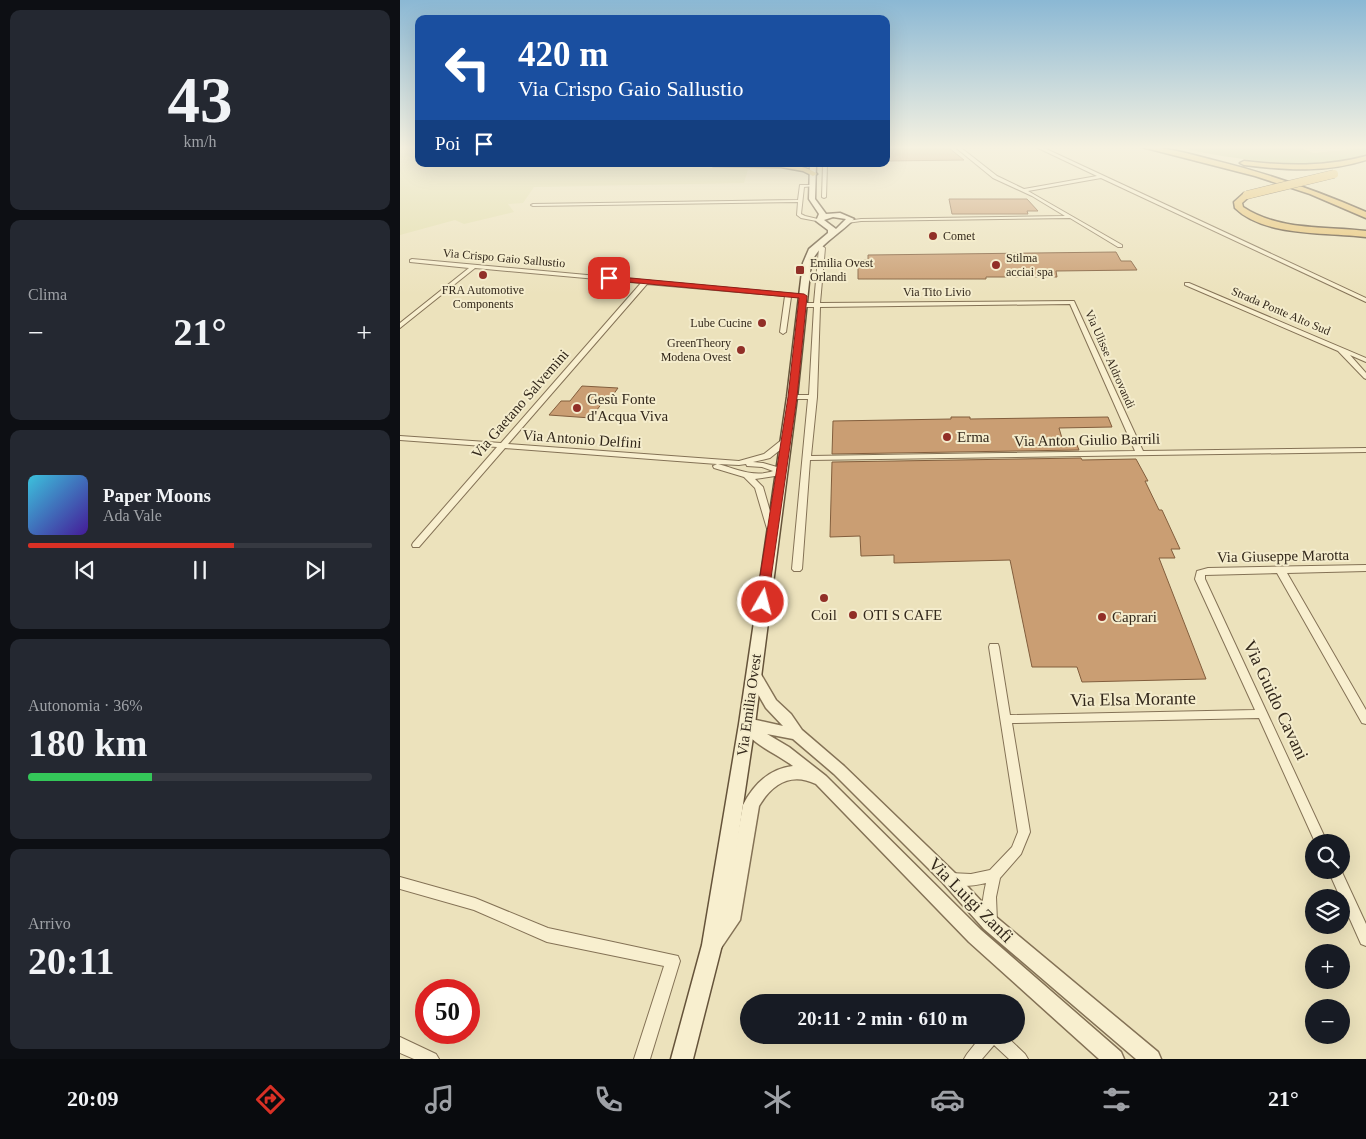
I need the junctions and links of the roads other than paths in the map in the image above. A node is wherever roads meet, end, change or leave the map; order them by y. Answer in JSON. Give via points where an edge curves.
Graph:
{"nodes":[{"id":1,"x":801,"y":196,"type":"edge"},
{"id":2,"x":812,"y":196,"type":"edge"},
{"id":3,"x":1034,"y":196,"type":"edge"},
{"id":4,"x":1143,"y":196,"type":"edge"},
{"id":5,"x":1246,"y":196,"type":"edge"},
{"id":6,"x":1321,"y":196,"type":"edge"},
{"id":7,"x":1328,"y":196,"type":"edge"},
{"id":8,"x":1332,"y":200,"type":"junction"},
{"id":9,"x":801,"y":201,"type":"junction"},
{"id":10,"x":533,"y":205,"type":"dead end"},
{"id":11,"x":819,"y":207,"type":"junction"},
{"id":12,"x":1366,"y":211,"type":"edge"},
{"id":13,"x":1366,"y":215,"type":"edge"},
{"id":14,"x":1071,"y":217,"type":"junction"},
{"id":15,"x":820,"y":220,"type":"junction"},
{"id":16,"x":846,"y":220,"type":"junction"},
{"id":17,"x":1295,"y":227,"type":"junction"},
{"id":18,"x":1366,"y":234,"type":"edge"},
{"id":19,"x":828,"y":238,"type":"junction"},
{"id":20,"x":1120,"y":246,"type":"dead end"},
{"id":21,"x":822,"y":248,"type":"dead end"},
{"id":22,"x":412,"y":261,"type":"dead end"},
{"id":23,"x":473,"y":267,"type":"junction"},
{"id":24,"x":645,"y":282,"type":"junction"},
{"id":25,"x":1187,"y":284,"type":"dead end"},
{"id":26,"x":788,"y":295,"type":"junction"},
{"id":27,"x":803,"y":300,"type":"junction"},
{"id":28,"x":1366,"y":300,"type":"edge"},
{"id":29,"x":1072,"y":302,"type":"joint"},
{"id":30,"x":817,"y":305,"type":"junction"},
{"id":31,"x":400,"y":326,"type":"edge"},
{"id":32,"x":783,"y":332,"type":"dead end"},
{"id":33,"x":1340,"y":348,"type":"junction"},
{"id":34,"x":1366,"y":360,"type":"edge"},
{"id":35,"x":1366,"y":377,"type":"edge"},
{"id":36,"x":792,"y":397,"type":"junction"},
{"id":37,"x":813,"y":397,"type":"junction"},
{"id":38,"x":400,"y":438,"type":"edge"},
{"id":39,"x":786,"y":440,"type":"junction"},
{"id":40,"x":502,"y":446,"type":"junction"},
{"id":41,"x":1366,"y":450,"type":"edge"},
{"id":42,"x":1140,"y":453,"type":"junction"},
{"id":43,"x":808,"y":458,"type":"junction"},
{"id":44,"x":702,"y":462,"type":"junction"},
{"id":45,"x":739,"y":463,"type":"junction"},
{"id":46,"x":781,"y":471,"type":"junction"},
{"id":47,"x":748,"y":477,"type":"junction"},
{"id":48,"x":772,"y":533,"type":"junction"},
{"id":49,"x":416,"y":544,"type":"dead end"},
{"id":50,"x":1366,"y":568,"type":"edge"},
{"id":51,"x":797,"y":569,"type":"dead end"},
{"id":52,"x":1280,"y":569,"type":"junction"},
{"id":53,"x":1200,"y":573,"type":"joint"},
{"id":54,"x":994,"y":647,"type":"dead end"},
{"id":55,"x":754,"y":675,"type":"junction"},
{"id":56,"x":1261,"y":714,"type":"junction"},
{"id":57,"x":1006,"y":719,"type":"junction"},
{"id":58,"x":1366,"y":720,"type":"edge"},
{"id":59,"x":747,"y":724,"type":"junction"},
{"id":60,"x":797,"y":734,"type":"junction"},
{"id":61,"x":821,"y":780,"type":"junction"},
{"id":62,"x":1317,"y":834,"type":"edge"},
{"id":63,"x":994,"y":875,"type":"junction"},
{"id":64,"x":949,"y":878,"type":"junction"},
{"id":65,"x":1338,"y":879,"type":"edge"},
{"id":66,"x":400,"y":883,"type":"edge"},
{"id":67,"x":990,"y":924,"type":"junction"},
{"id":68,"x":1366,"y":939,"type":"edge"},
{"id":69,"x":712,"y":945,"type":"junction"},
{"id":70,"x":985,"y":1044,"type":"edge"},
{"id":71,"x":1003,"y":1044,"type":"edge"},
{"id":72,"x":400,"y":1045,"type":"edge"},
{"id":73,"x":431,"y":1059,"type":"edge"},
{"id":74,"x":642,"y":1059,"type":"edge"},
{"id":75,"x":682,"y":1059,"type":"edge"},
{"id":76,"x":972,"y":1059,"type":"edge"},
{"id":77,"x":1020,"y":1059,"type":"edge"},
{"id":78,"x":1114,"y":1059,"type":"edge"},
{"id":79,"x":1151,"y":1059,"type":"edge"}],
"edges":[{"from":1,"to":9,"type":"street"},
{"from":2,"to":11,"type":"main road"},
{"from":3,"to":14,"type":"street"},
{"from":4,"to":28,"type":"street"},
{"from":5,"to":17,"type":"highway","bridge":true,"via":[[1238,202],[1244,213],[1272,224]]},
{"from":6,"to":8,"type":"highway"},
{"from":7,"to":12,"type":"highway"},
{"from":8,"to":13,"type":"highway"},
{"from":8,"to":17,"type":"highway","via":[[1347,212],[1346,221],[1321,227]]},
{"from":9,"to":10,"type":"street"},
{"from":9,"to":15,"type":"street","via":[[799,214]]},
{"from":11,"to":15,"type":"main road","via":[[823,214]]},
{"from":11,"to":16,"type":"main road"},
{"from":14,"to":16,"type":"street"},
{"from":14,"to":20,"type":"street"},
{"from":15,"to":16,"type":"main road"},
{"from":15,"to":19,"type":"main road","via":[[832,229]]},
{"from":16,"to":19,"type":"main road","name":"Via Emilia Ovest"},
{"from":17,"to":18,"type":"highway"},
{"from":19,"to":27,"type":"main road","name":"Via Emilia Ovest","via":[[809,254]]},
{"from":21,"to":30,"type":"street"},
{"from":22,"to":23,"type":"street","name":"Via Crispo Gaio Sallustio"},
{"from":23,"to":24,"type":"street","name":"Via Crispo Gaio Sallustio"},
{"from":23,"to":31,"type":"street"},
{"from":24,"to":26,"type":"street","name":"Via Crispo Gaio Sallustio"},
{"from":24,"to":40,"type":"street","name":"Via Gaetano Salvemini"},
{"from":25,"to":33,"type":"street","name":"Strada Ponte Alto Sud"},
{"from":26,"to":27,"type":"street","name":"Via Crispo Gaio Sallustio"},
{"from":26,"to":32,"type":"street"},
{"from":27,"to":30,"type":"street","name":"Via Tito Livio"},
{"from":27,"to":36,"type":"main road","name":"Via Emilia Ovest"},
{"from":29,"to":30,"type":"street","name":"Via Tito Livio"},
{"from":29,"to":42,"type":"street","name":"Via Ulisse Aldrovandi"},
{"from":30,"to":37,"type":"street"},
{"from":33,"to":34,"type":"street","name":"Strada Ponte Alto Sud"},
{"from":33,"to":35,"type":"street"},
{"from":36,"to":37,"type":"street"},
{"from":36,"to":39,"type":"main road","name":"Via Emilia Ovest"},
{"from":37,"to":43,"type":"street"},
{"from":38,"to":40,"type":"street","name":"Via Antonio Delfini"},
{"from":39,"to":45,"type":"street","via":[[767,456]]},
{"from":39,"to":46,"type":"main road","name":"Via Emilia Ovest"},
{"from":40,"to":44,"type":"street","name":"Via Antonio Delfini"},
{"from":40,"to":49,"type":"street","name":"Via Gaetano Salvemini"},
{"from":41,"to":42,"type":"street","name":"Via Anton Giulio Barrili"},
{"from":42,"to":43,"type":"street","name":"Via Anton Giulio Barrili"},
{"from":43,"to":51,"type":"street"},
{"from":44,"to":45,"type":"street"},
{"from":44,"to":47,"type":"street"},
{"from":45,"to":46,"type":"street","via":[[763,465]]},
{"from":46,"to":47,"type":"street","via":[[770,476]]},
{"from":46,"to":48,"type":"main road","name":"Via Emilia Ovest"},
{"from":47,"to":48,"type":"street","via":[[759,486]]},
{"from":48,"to":55,"type":"main road","name":"Via Emilia Ovest"},
{"from":50,"to":52,"type":"street","name":"Via Giuseppe Marotta"},
{"from":52,"to":53,"type":"street","name":"Via Giuseppe Marotta"},
{"from":52,"to":58,"type":"street"},
{"from":53,"to":56,"type":"street","name":"Via Guido Cavani","via":[[1200,580]]},
{"from":54,"to":57,"type":"street"},
{"from":55,"to":59,"type":"main road","name":"Via Emilia Ovest"},
{"from":55,"to":60,"type":"street","name":"Via Luigi Zanfi","via":[[771,704]]},
{"from":56,"to":57,"type":"street","name":"Via Elsa Morante"},
{"from":56,"to":62,"type":"street","name":"Via Guido Cavani"},
{"from":57,"to":63,"type":"street","via":[[1024,832],[1016,850]]},
{"from":59,"to":60,"type":"street"},
{"from":59,"to":61,"type":"street","name":"Via Luigi Zanfi","via":[[765,741]]},
{"from":59,"to":69,"type":"main road","name":"Via Emilia Ovest"},
{"from":60,"to":64,"type":"street","name":"Via Luigi Zanfi","via":[[839,770]]},
{"from":61,"to":69,"type":"street","via":[[806,774],[788,773],[772,778],[760,788],[751,805],[731,920]]},
{"from":61,"to":78,"type":"street","name":"Via Luigi Zanfi","via":[[975,936]]},
{"from":63,"to":64,"type":"street","via":[[970,880]]},
{"from":63,"to":67,"type":"street","via":[[989,897]]},
{"from":64,"to":67,"type":"street","name":"Via Luigi Zanfi"},
{"from":65,"to":68,"type":"street"},
{"from":66,"to":74,"type":"street","via":[[475,904],[547,935],[673,961]]},
{"from":67,"to":79,"type":"street","name":"Via Luigi Zanfi"},
{"from":69,"to":75,"type":"main road","name":"Via Emilia Ovest"},
{"from":70,"to":76,"type":"street"},
{"from":71,"to":77,"type":"street"},
{"from":72,"to":73,"type":"street"}]}
